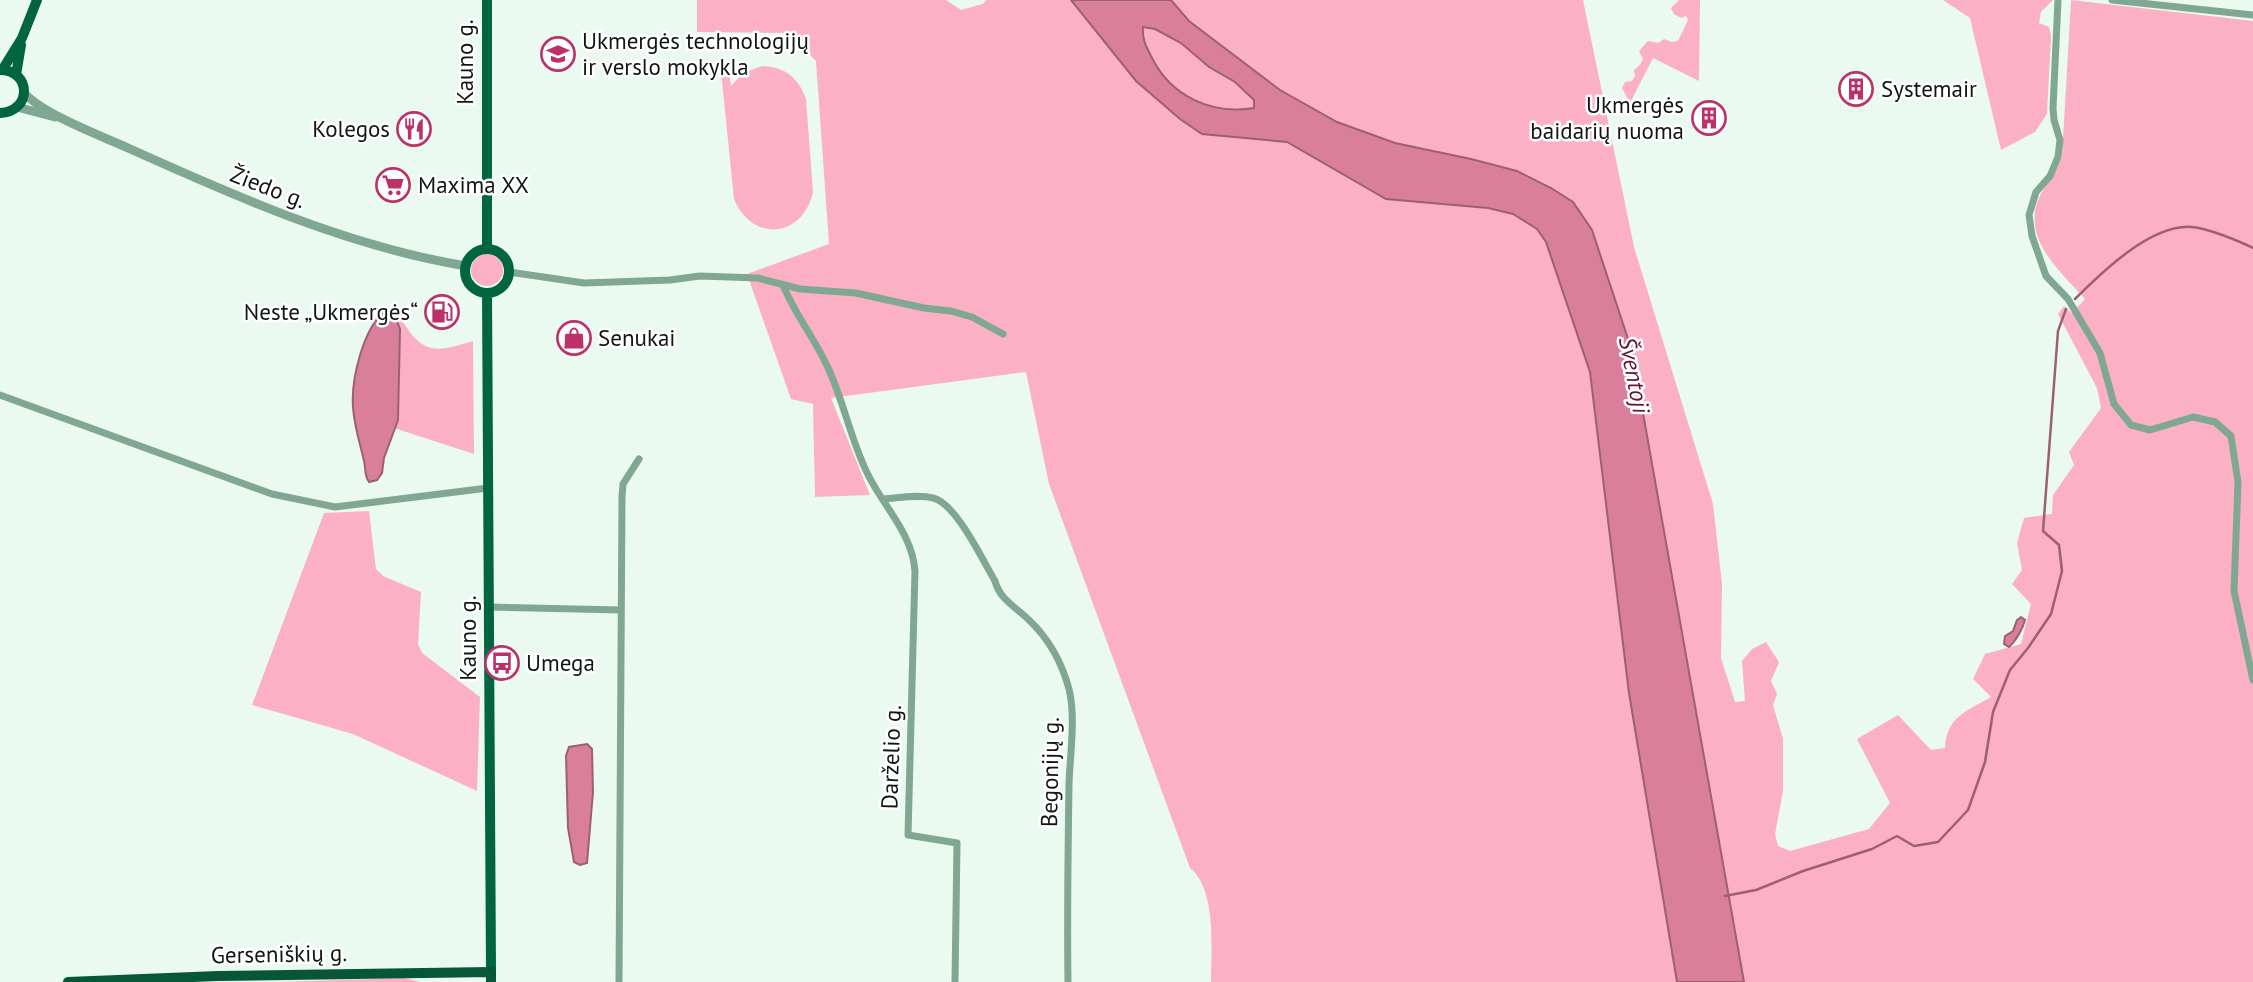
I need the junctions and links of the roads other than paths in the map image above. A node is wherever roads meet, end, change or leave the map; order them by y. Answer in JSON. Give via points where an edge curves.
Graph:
{"nodes":[{"id":1,"x":37,"y":0,"type":"edge"},
{"id":2,"x":486,"y":0,"type":"edge"},
{"id":3,"x":2059,"y":0,"type":"edge"},
{"id":4,"x":2112,"y":0,"type":"edge"},
{"id":5,"x":2253,"y":15,"type":"edge"},
{"id":6,"x":22,"y":38,"type":"junction"},
{"id":7,"x":1,"y":69,"type":"edge"},
{"id":8,"x":16,"y":75,"type":"junction"},
{"id":9,"x":24,"y":93,"type":"junction"},
{"id":10,"x":17,"y":107,"type":"junction"},
{"id":11,"x":0,"y":114,"type":"edge"},
{"id":12,"x":64,"y":120,"type":"junction"},
{"id":13,"x":487,"y":249,"type":"junction"},
{"id":14,"x":466,"y":265,"type":"junction"},
{"id":15,"x":509,"y":272,"type":"junction"},
{"id":16,"x":783,"y":285,"type":"junction"},
{"id":17,"x":487,"y":293,"type":"junction"},
{"id":18,"x":1003,"y":334,"type":"dead end"},
{"id":19,"x":0,"y":396,"type":"edge"},
{"id":20,"x":639,"y":460,"type":"dead end"},
{"id":21,"x":488,"y":488,"type":"junction"},
{"id":22,"x":884,"y":499,"type":"junction"},
{"id":23,"x":489,"y":607,"type":"junction"},
{"id":24,"x":621,"y":610,"type":"junction"},
{"id":25,"x":2253,"y":680,"type":"edge"},
{"id":26,"x":491,"y":977,"type":"edge"},
{"id":27,"x":68,"y":982,"type":"edge"},
{"id":28,"x":619,"y":982,"type":"edge"},
{"id":29,"x":955,"y":982,"type":"edge"},
{"id":30,"x":1068,"y":982,"type":"edge"}],
"edges":[{"from":1,"to":6,"type":"main road"},
{"from":2,"to":13,"type":"main road","name":"Kauno g."},
{"from":3,"to":25,"type":"street","via":[[2053,108],[2060,140],[2058,157],[2036,192],[2029,215],[2032,236],[2046,276],[2068,299],[2100,353],[2114,404],[2131,425],[2150,430],[2193,417],[2215,422],[2231,436],[2238,482],[2234,591]]},
{"from":4,"to":5,"type":"street"},
{"from":6,"to":7,"type":"main road"},
{"from":6,"to":8,"type":"main road"},
{"from":7,"to":8,"type":"main road"},
{"from":8,"to":9,"type":"main road"},
{"from":9,"to":10,"type":"main road"},
{"from":9,"to":12,"type":"street","name":"Žiedo g."},
{"from":10,"to":11,"type":"main road"},
{"from":10,"to":12,"type":"street","name":"Žiedo g."},
{"from":12,"to":14,"type":"street","name":"Žiedo g.","via":[[264,208],[411,256]]},
{"from":13,"to":14,"type":"main road","via":[[474,254]]},
{"from":13,"to":15,"type":"main road","via":[[501,254]]},
{"from":14,"to":17,"type":"main road","via":[[470,285]]},
{"from":15,"to":16,"type":"street","via":[[584,283],[700,276],[758,278]]},
{"from":15,"to":17,"type":"main road","via":[[501,288]]},
{"from":16,"to":18,"type":"street","via":[[951,311]]},
{"from":16,"to":22,"type":"street","via":[[828,368],[864,466]]},
{"from":17,"to":21,"type":"main road","name":"Kauno g."},
{"from":19,"to":21,"type":"street","via":[[272,494],[335,507]]},
{"from":20,"to":24,"type":"street","via":[[623,484]]},
{"from":21,"to":23,"type":"main road","name":"Kauno g."},
{"from":22,"to":29,"type":"street","name":"Darželio g.","via":[[909,542],[915,571],[908,835],[957,844]]},
{"from":22,"to":30,"type":"street","name":"Begonijų g.","via":[[930,497],[945,504],[997,589],[1040,631],[1060,663],[1071,705]]},
{"from":23,"to":24,"type":"street"},
{"from":23,"to":26,"type":"main road","name":"Kauno g."},
{"from":24,"to":28,"type":"street"},
{"from":26,"to":27,"type":"highway","name":"Gerseniškių g.","via":[[218,976]]}]}
